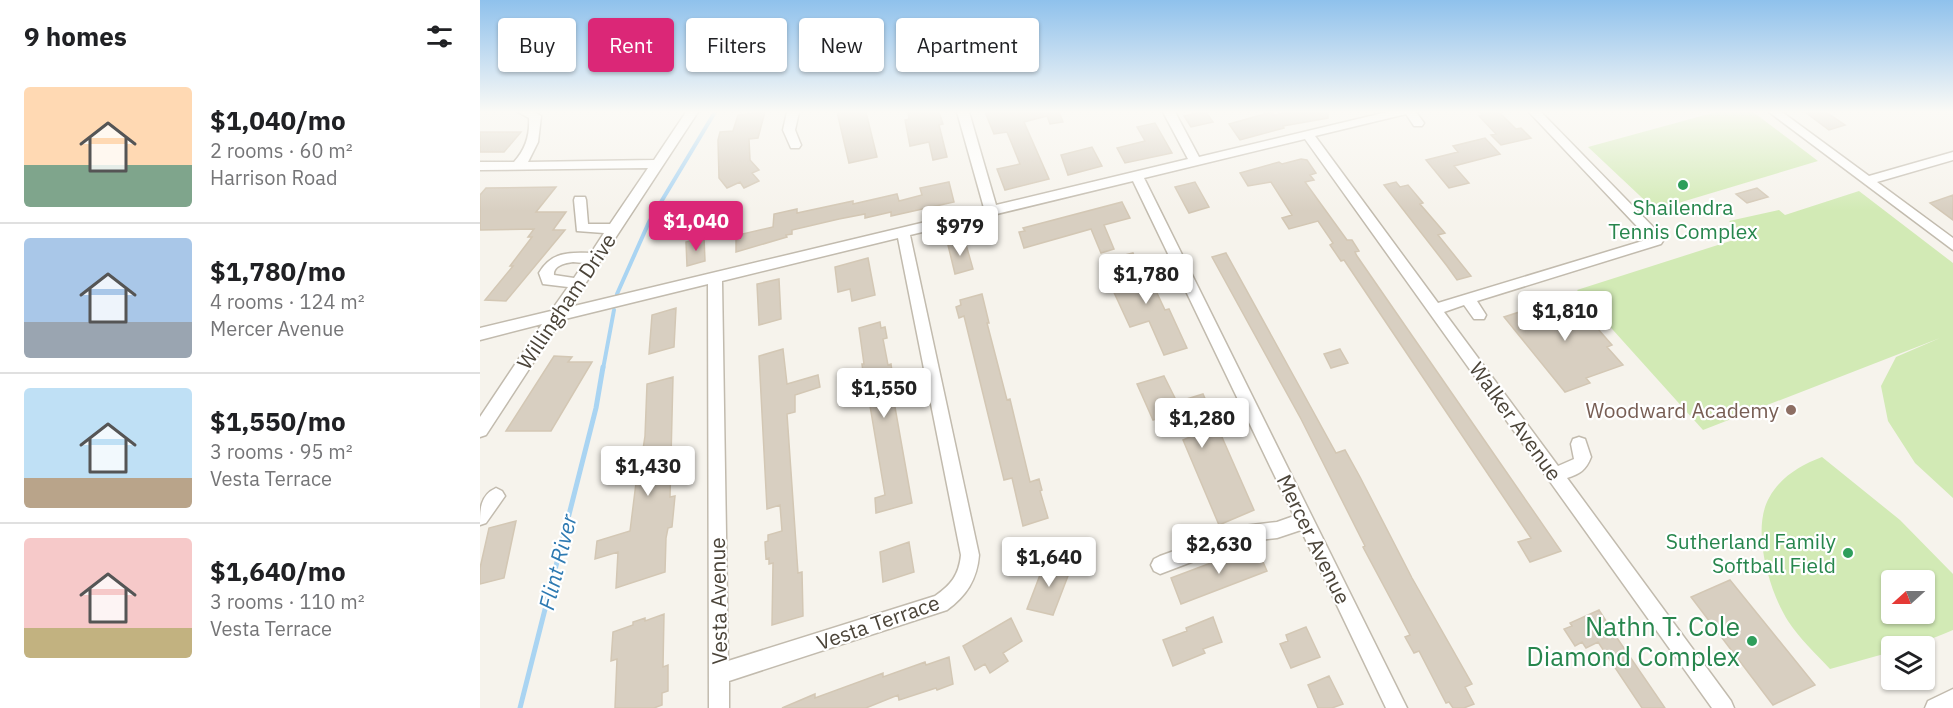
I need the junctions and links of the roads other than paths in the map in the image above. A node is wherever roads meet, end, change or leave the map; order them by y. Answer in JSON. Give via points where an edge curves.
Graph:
{"nodes":[{"id":1,"x":531,"y":145,"type":"edge"},
{"id":2,"x":670,"y":145,"type":"edge"},
{"id":3,"x":972,"y":145,"type":"edge"},
{"id":4,"x":1187,"y":145,"type":"edge"},
{"id":5,"x":1266,"y":145,"type":"edge"},
{"id":6,"x":1315,"y":145,"type":"edge"},
{"id":7,"x":1561,"y":145,"type":"edge"},
{"id":8,"x":1819,"y":145,"type":"edge"},
{"id":9,"x":1953,"y":156,"type":"edge"},
{"id":10,"x":1196,"y":162,"type":"junction"},
{"id":11,"x":657,"y":164,"type":"junction"},
{"id":12,"x":518,"y":165,"type":"junction"},
{"id":13,"x":480,"y":166,"type":"edge"},
{"id":14,"x":1137,"y":176,"type":"junction"},
{"id":15,"x":1867,"y":181,"type":"junction"},
{"id":16,"x":580,"y":200,"type":"dead end"},
{"id":17,"x":991,"y":211,"type":"junction"},
{"id":18,"x":613,"y":229,"type":"junction"},
{"id":19,"x":903,"y":232,"type":"junction"},
{"id":20,"x":1953,"y":245,"type":"edge"},
{"id":21,"x":594,"y":258,"type":"junction"},
{"id":22,"x":715,"y":278,"type":"junction"},
{"id":23,"x":578,"y":283,"type":"junction"},
{"id":24,"x":1467,"y":298,"type":"junction"},
{"id":25,"x":1435,"y":309,"type":"junction"},
{"id":26,"x":1479,"y":315,"type":"dead end"},
{"id":27,"x":555,"y":316,"type":"junction"},
{"id":28,"x":480,"y":334,"type":"edge"},
{"id":29,"x":480,"y":430,"type":"edge"},
{"id":30,"x":1579,"y":444,"type":"dead end"},
{"id":31,"x":1554,"y":474,"type":"junction"},
{"id":32,"x":496,"y":496,"type":"dead end"},
{"id":33,"x":480,"y":517,"type":"edge"},
{"id":34,"x":1305,"y":520,"type":"junction"},
{"id":35,"x":1160,"y":565,"type":"dead end"},
{"id":36,"x":719,"y":674,"type":"junction"},
{"id":37,"x":1953,"y":699,"type":"edge"},
{"id":38,"x":719,"y":708,"type":"edge"},
{"id":39,"x":1396,"y":708,"type":"edge"},
{"id":40,"x":1724,"y":708,"type":"edge"},
{"id":41,"x":1935,"y":708,"type":"edge"}],
"edges":[{"from":1,"to":12,"type":"street"},
{"from":2,"to":11,"type":"street","name":"Willingham Drive"},
{"from":3,"to":17,"type":"street"},
{"from":4,"to":10,"type":"street"},
{"from":5,"to":10,"type":"street"},
{"from":6,"to":25,"type":"street","name":"Walker Avenue"},
{"from":7,"to":24,"type":"street","via":[[1656,241]]},
{"from":8,"to":15,"type":"street"},
{"from":9,"to":15,"type":"street"},
{"from":10,"to":14,"type":"street"},
{"from":11,"to":12,"type":"street"},
{"from":11,"to":18,"type":"street","name":"Willingham Drive"},
{"from":12,"to":13,"type":"street"},
{"from":14,"to":17,"type":"street"},
{"from":14,"to":34,"type":"street","name":"Mercer Avenue"},
{"from":15,"to":20,"type":"street"},
{"from":16,"to":18,"type":"street","via":[[582,228]]},
{"from":17,"to":19,"type":"street"},
{"from":18,"to":21,"type":"street","name":"Willingham Drive"},
{"from":19,"to":22,"type":"street"},
{"from":19,"to":36,"type":"street","name":"Vesta Terrace","via":[[970,570],[958,591],[940,604]]},
{"from":21,"to":23,"type":"street","name":"Willingham Drive"},
{"from":21,"to":23,"type":"street","via":[[556,260],[546,273],[548,280]]},
{"from":22,"to":27,"type":"street"},
{"from":22,"to":36,"type":"street","name":"Vesta Avenue"},
{"from":23,"to":27,"type":"street","name":"Willingham Drive"},
{"from":24,"to":25,"type":"street"},
{"from":24,"to":26,"type":"street"},
{"from":25,"to":31,"type":"street","name":"Walker Avenue"},
{"from":27,"to":28,"type":"street"},
{"from":27,"to":29,"type":"street","name":"Willingham Drive"},
{"from":30,"to":31,"type":"street","via":[[1583,458],[1580,464]]},
{"from":31,"to":40,"type":"street","name":"Walker Avenue"},
{"from":32,"to":33,"type":"street"},
{"from":34,"to":35,"type":"street","via":[[1277,530],[1244,534]]},
{"from":34,"to":39,"type":"street","name":"Mercer Avenue"},
{"from":36,"to":38,"type":"street","name":"Vesta Avenue"},
{"from":37,"to":41,"type":"street"}]}
